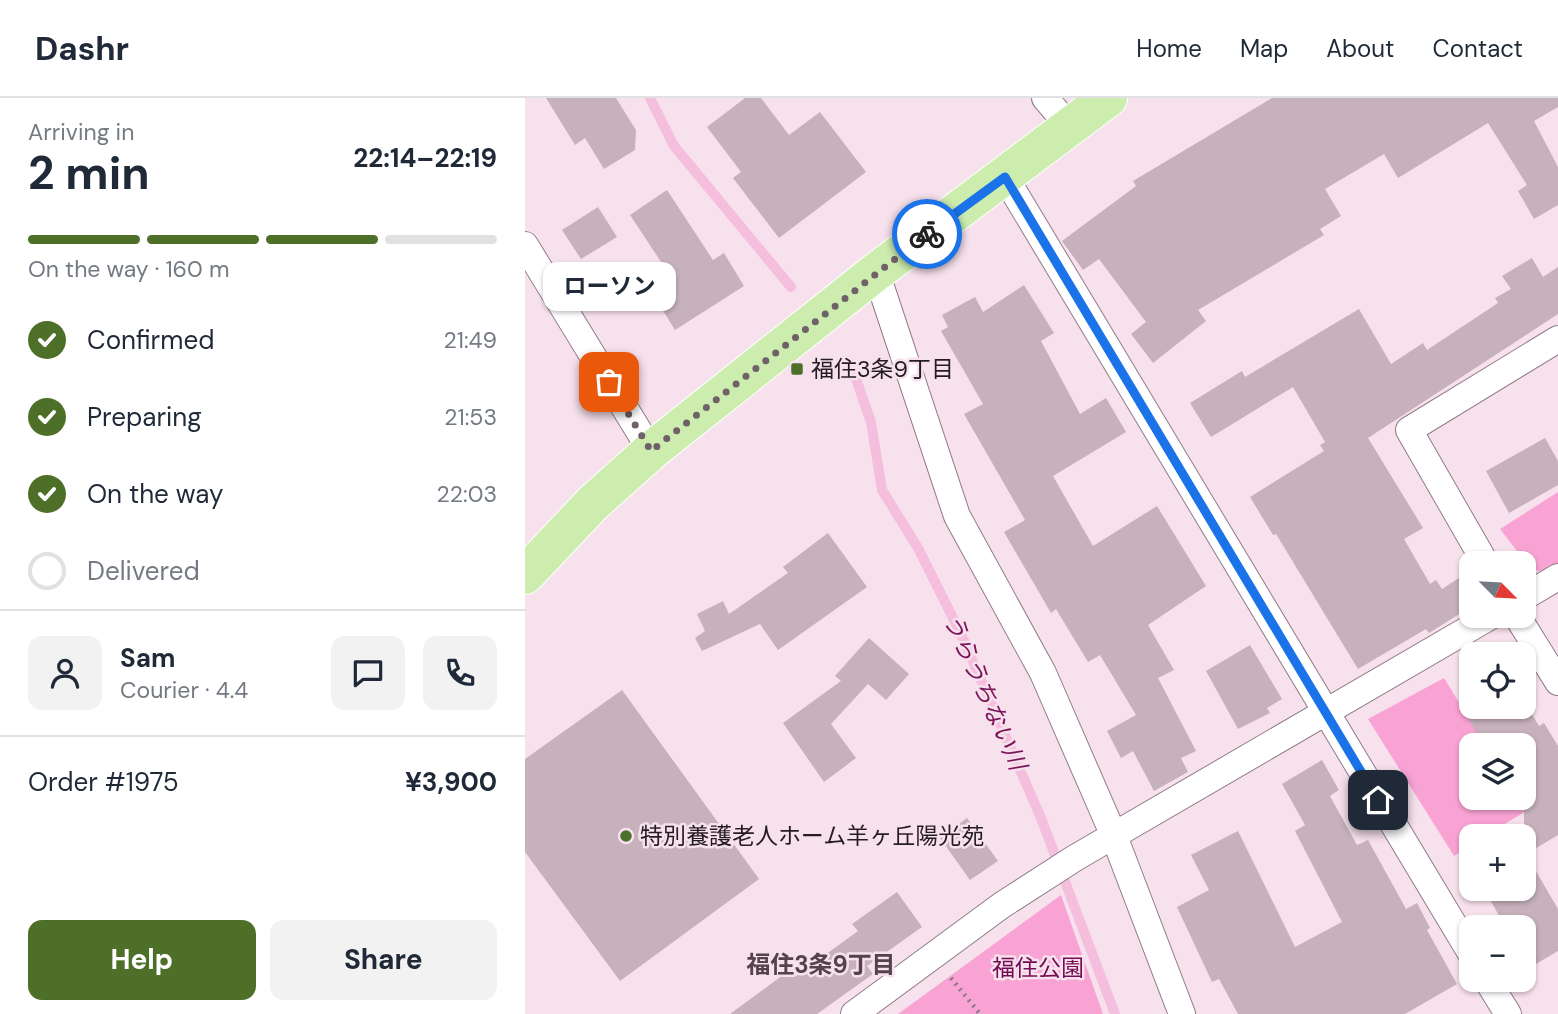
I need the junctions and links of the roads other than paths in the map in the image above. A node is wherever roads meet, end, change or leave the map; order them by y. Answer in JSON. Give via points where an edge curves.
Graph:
{"nodes":[{"id":1,"x":1045,"y":98,"type":"edge"},
{"id":2,"x":1108,"y":98,"type":"edge"},
{"id":3,"x":1070,"y":127,"type":"junction"},
{"id":4,"x":1005,"y":177,"type":"junction"},
{"id":5,"x":525,"y":245,"type":"edge"},
{"id":6,"x":876,"y":272,"type":"junction"},
{"id":7,"x":1558,"y":339,"type":"edge"},
{"id":8,"x":651,"y":451,"type":"junction"},
{"id":9,"x":1479,"y":551,"type":"edge"},
{"id":10,"x":525,"y":575,"type":"edge"},
{"id":11,"x":1558,"y":577,"type":"edge"},
{"id":12,"x":1537,"y":589,"type":"edge"},
{"id":13,"x":1469,"y":628,"type":"edge"},
{"id":14,"x":1524,"y":628,"type":"edge"},
{"id":15,"x":1558,"y":682,"type":"edge"},
{"id":16,"x":1324,"y":712,"type":"junction"},
{"id":17,"x":1114,"y":836,"type":"junction"},
{"id":18,"x":1459,"y":934,"type":"edge"},
{"id":19,"x":1492,"y":992,"type":"edge"},
{"id":20,"x":1500,"y":1011,"type":"edge"},
{"id":21,"x":853,"y":1014,"type":"edge"},
{"id":22,"x":1182,"y":1014,"type":"edge"}],
"edges":[{"from":1,"to":3,"type":"street"},
{"from":2,"to":3,"type":"main road"},
{"from":3,"to":4,"type":"main road"},
{"from":4,"to":6,"type":"main road"},
{"from":4,"to":16,"type":"street"},
{"from":5,"to":8,"type":"street"},
{"from":6,"to":8,"type":"main road"},
{"from":6,"to":17,"type":"street","via":[[957,516],[1043,673]]},
{"from":7,"to":9,"type":"street","via":[[1409,430]]},
{"from":8,"to":10,"type":"main road","via":[[592,504]]},
{"from":11,"to":12,"type":"street"},
{"from":13,"to":16,"type":"street"},
{"from":14,"to":15,"type":"street"},
{"from":16,"to":17,"type":"street"},
{"from":16,"to":18,"type":"street"},
{"from":17,"to":21,"type":"street","via":[[1075,858]]},
{"from":17,"to":22,"type":"street"},
{"from":19,"to":20,"type":"street"}]}
